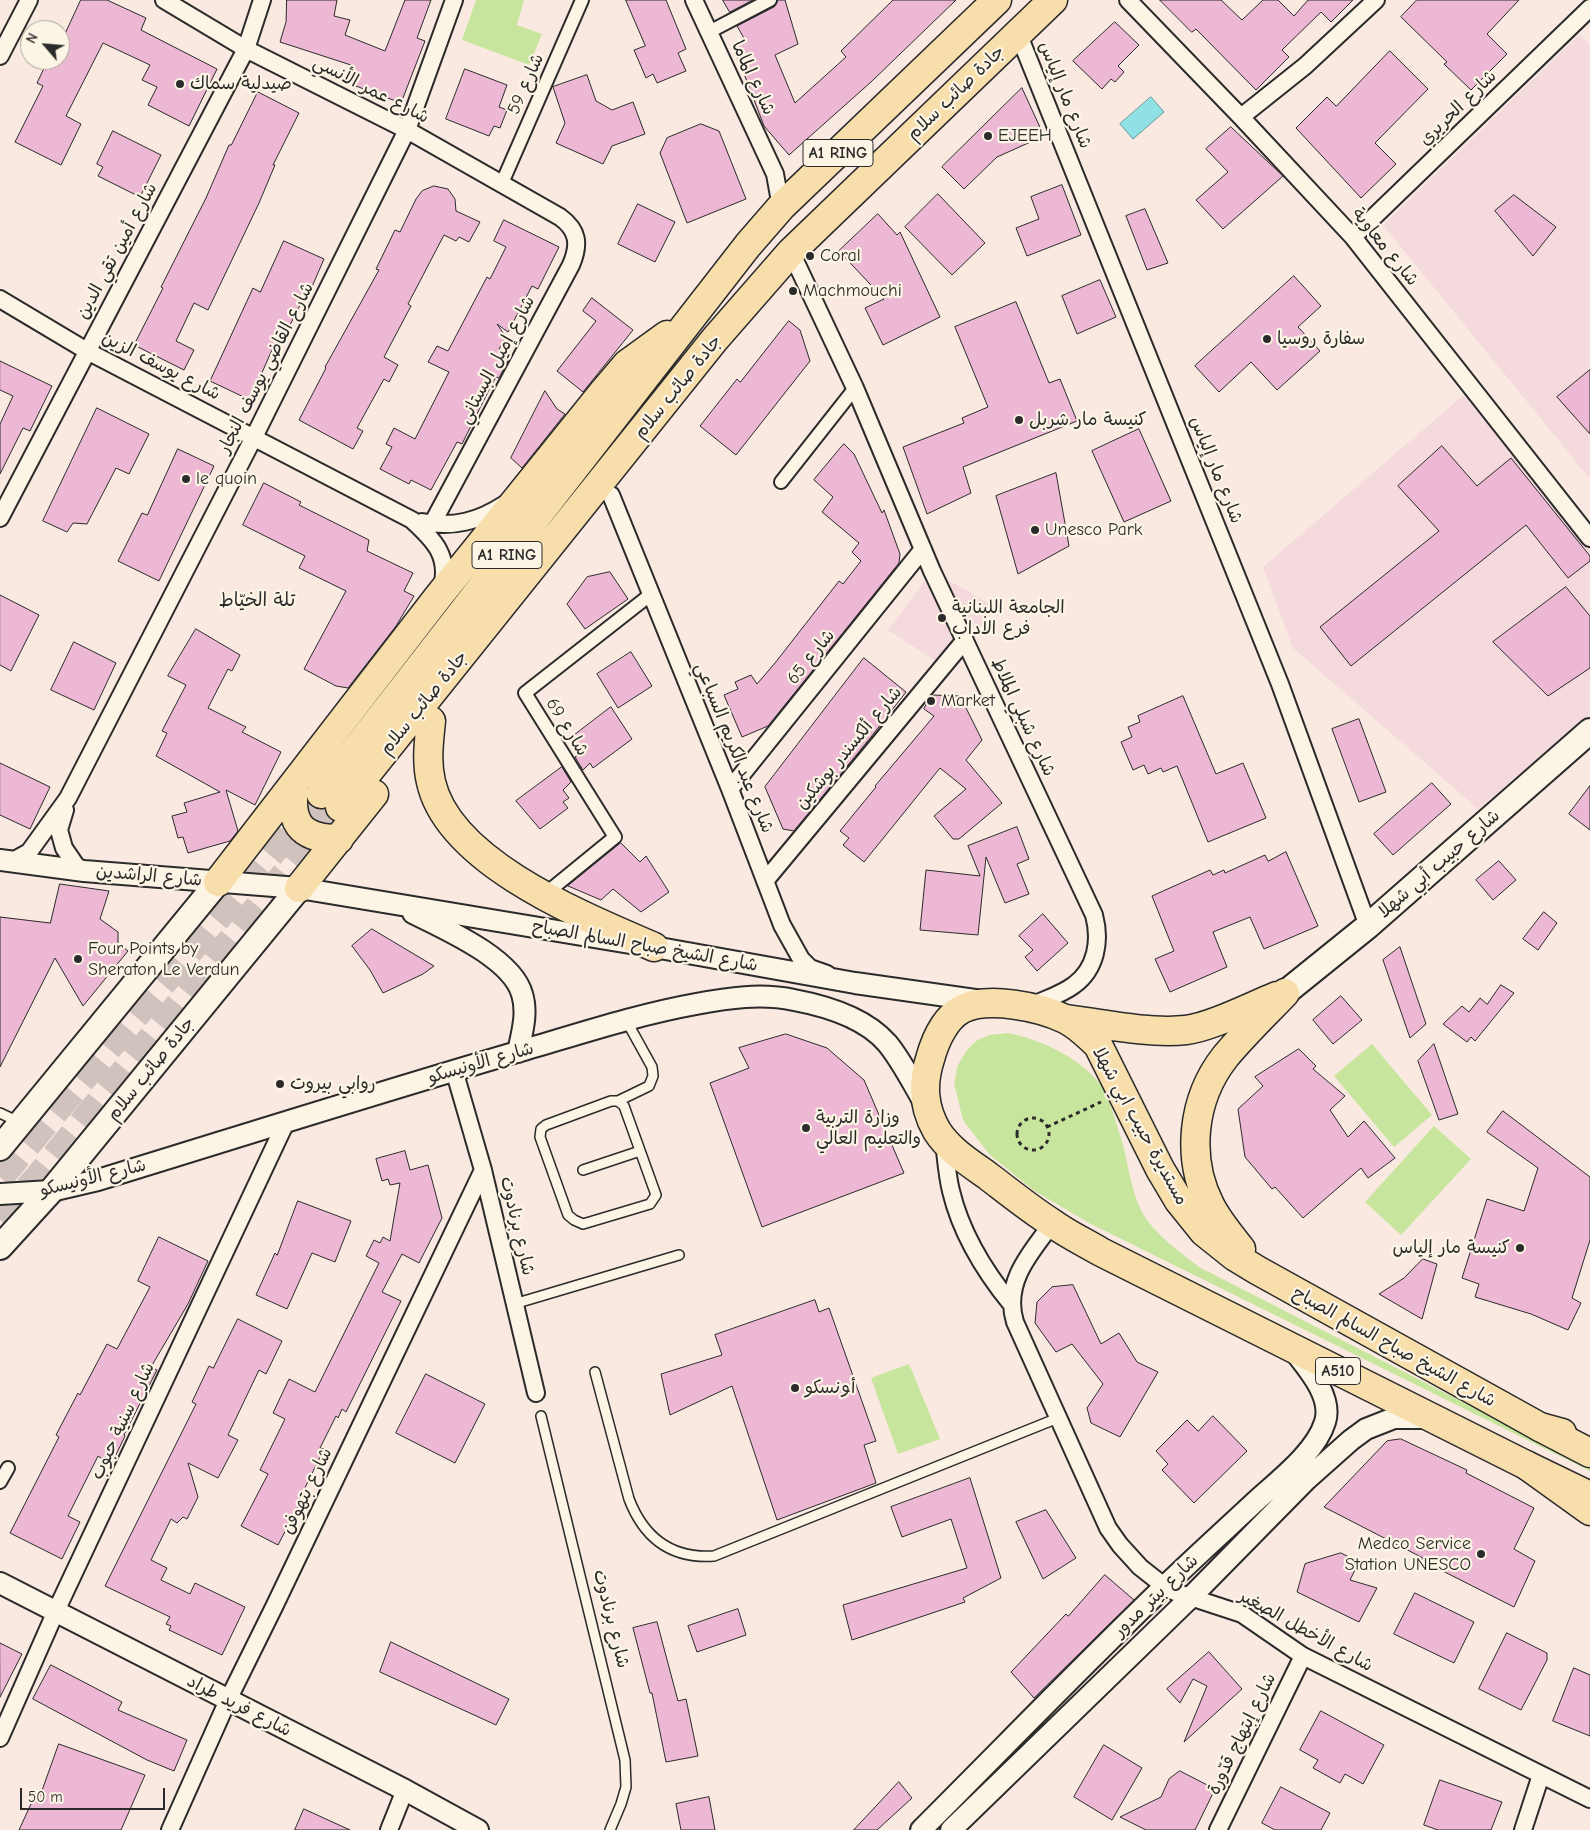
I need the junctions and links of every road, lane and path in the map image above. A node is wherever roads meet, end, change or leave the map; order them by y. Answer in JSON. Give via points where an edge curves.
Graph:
{"nodes":[{"id":1,"x":29,"y":0,"type":"edge"},
{"id":2,"x":164,"y":0,"type":"edge"},
{"id":3,"x":262,"y":0,"type":"edge"},
{"id":4,"x":454,"y":0,"type":"edge"},
{"id":5,"x":582,"y":0,"type":"edge"},
{"id":6,"x":694,"y":0,"type":"edge"},
{"id":7,"x":770,"y":0,"type":"edge"},
{"id":8,"x":997,"y":0,"type":"edge"},
{"id":9,"x":1053,"y":0,"type":"edge"},
{"id":10,"x":1128,"y":0,"type":"edge"},
{"id":11,"x":1376,"y":0,"type":"edge"},
{"id":12,"x":1590,"y":8,"type":"edge"},
{"id":13,"x":709,"y":32,"type":"junction"},
{"id":14,"x":1018,"y":33,"type":"junction"},
{"id":15,"x":246,"y":50,"type":"junction"},
{"id":16,"x":0,"y":56,"type":"edge"},
{"id":17,"x":1241,"y":117,"type":"junction"},
{"id":18,"x":407,"y":130,"type":"junction"},
{"id":19,"x":775,"y":174,"type":"junction"},
{"id":20,"x":502,"y":183,"type":"junction"},
{"id":21,"x":805,"y":185,"type":"junction"},
{"id":22,"x":781,"y":207,"type":"junction"},
{"id":23,"x":560,"y":216,"type":"joint"},
{"id":24,"x":1353,"y":237,"type":"junction"},
{"id":25,"x":792,"y":252,"type":"junction"},
{"id":26,"x":0,"y":299,"type":"edge"},
{"id":27,"x":692,"y":316,"type":"junction"},
{"id":28,"x":715,"y":339,"type":"junction"},
{"id":29,"x":87,"y":351,"type":"junction"},
{"id":30,"x":854,"y":388,"type":"junction"},
{"id":31,"x":254,"y":437,"type":"junction"},
{"id":32,"x":781,"y":482,"type":"dead end"},
{"id":33,"x":520,"y":494,"type":"junction"},
{"id":34,"x":611,"y":495,"type":"junction"},
{"id":35,"x":0,"y":518,"type":"edge"},
{"id":36,"x":412,"y":520,"type":"junction"},
{"id":37,"x":432,"y":524,"type":"junction"},
{"id":38,"x":1590,"y":538,"type":"edge"},
{"id":39,"x":923,"y":549,"type":"junction"},
{"id":40,"x":650,"y":594,"type":"junction"},
{"id":41,"x":438,"y":598,"type":"junction"},
{"id":42,"x":965,"y":640,"type":"junction"},
{"id":43,"x":430,"y":721,"type":"junction"},
{"id":44,"x":1590,"y":731,"type":"edge"},
{"id":45,"x":295,"y":783,"type":"junction"},
{"id":46,"x":730,"y":789,"type":"junction"},
{"id":47,"x":68,"y":798,"type":"junction"},
{"id":48,"x":339,"y":839,"type":"junction"},
{"id":49,"x":5,"y":861,"type":"edge"},
{"id":50,"x":79,"y":870,"type":"junction"},
{"id":51,"x":765,"y":881,"type":"junction"},
{"id":52,"x":218,"y":882,"type":"junction"},
{"id":53,"x":299,"y":888,"type":"junction"},
{"id":54,"x":544,"y":895,"type":"junction"},
{"id":55,"x":392,"y":903,"type":"junction"},
{"id":56,"x":1368,"y":926,"type":"junction"},
{"id":57,"x":654,"y":947,"type":"junction"},
{"id":58,"x":855,"y":983,"type":"junction"},
{"id":59,"x":1285,"y":993,"type":"junction"},
{"id":60,"x":1008,"y":1004,"type":"junction"},
{"id":61,"x":1064,"y":1018,"type":"junction"},
{"id":62,"x":626,"y":1019,"type":"junction"},
{"id":63,"x":518,"y":1052,"type":"junction"},
{"id":64,"x":454,"y":1070,"type":"junction"},
{"id":65,"x":1122,"y":1092,"type":"junction"},
{"id":66,"x":618,"y":1101,"type":"junction"},
{"id":67,"x":926,"y":1106,"type":"junction"},
{"id":68,"x":0,"y":1113,"type":"edge"},
{"id":69,"x":286,"y":1122,"type":"junction"},
{"id":70,"x":22,"y":1124,"type":"junction"},
{"id":71,"x":1047,"y":1127,"type":"junction"},
{"id":72,"x":943,"y":1140,"type":"junction"},
{"id":73,"x":0,"y":1148,"type":"edge"},
{"id":74,"x":640,"y":1151,"type":"junction"},
{"id":75,"x":483,"y":1170,"type":"junction"},
{"id":76,"x":583,"y":1170,"type":"dead end"},
{"id":77,"x":51,"y":1191,"type":"junction"},
{"id":78,"x":0,"y":1194,"type":"edge"},
{"id":79,"x":1052,"y":1224,"type":"junction"},
{"id":80,"x":1204,"y":1232,"type":"joint"},
{"id":81,"x":0,"y":1247,"type":"edge"},
{"id":82,"x":679,"y":1255,"type":"dead end"},
{"id":83,"x":1257,"y":1270,"type":"junction"},
{"id":84,"x":514,"y":1304,"type":"junction"},
{"id":85,"x":1012,"y":1305,"type":"junction"},
{"id":86,"x":1290,"y":1346,"type":"junction"},
{"id":87,"x":596,"y":1372,"type":"dead end"},
{"id":88,"x":536,"y":1393,"type":"dead end"},
{"id":89,"x":541,"y":1416,"type":"dead end"},
{"id":90,"x":1058,"y":1418,"type":"junction"},
{"id":91,"x":1431,"y":1418,"type":"junction"},
{"id":92,"x":1540,"y":1427,"type":"junction"},
{"id":93,"x":1590,"y":1441,"type":"edge"},
{"id":94,"x":1590,"y":1453,"type":"edge"},
{"id":95,"x":1526,"y":1465,"type":"junction"},
{"id":96,"x":8,"y":1468,"type":"dead end"},
{"id":97,"x":0,"y":1482,"type":"edge"},
{"id":98,"x":1590,"y":1496,"type":"edge"},
{"id":99,"x":1590,"y":1511,"type":"edge"},
{"id":100,"x":0,"y":1583,"type":"edge"},
{"id":101,"x":1164,"y":1586,"type":"junction"},
{"id":102,"x":1190,"y":1598,"type":"junction"},
{"id":103,"x":56,"y":1611,"type":"junction"},
{"id":104,"x":1103,"y":1648,"type":"junction"},
{"id":105,"x":1303,"y":1656,"type":"junction"},
{"id":106,"x":1123,"y":1664,"type":"junction"},
{"id":107,"x":228,"y":1700,"type":"junction"},
{"id":108,"x":0,"y":1738,"type":"edge"},
{"id":109,"x":1541,"y":1775,"type":"junction"},
{"id":110,"x":405,"y":1790,"type":"junction"},
{"id":111,"x":1590,"y":1799,"type":"edge"},
{"id":112,"x":170,"y":1830,"type":"edge"},
{"id":113,"x":389,"y":1830,"type":"edge"},
{"id":114,"x":478,"y":1830,"type":"edge"},
{"id":115,"x":610,"y":1830,"type":"edge"},
{"id":116,"x":921,"y":1830,"type":"edge"},
{"id":117,"x":951,"y":1830,"type":"edge"},
{"id":118,"x":1218,"y":1830,"type":"edge"},
{"id":119,"x":1522,"y":1830,"type":"edge"}],
"edges":[{"from":1,"to":16,"type":"street"},
{"from":2,"to":15,"type":"street","name":"شارع عمر الأنسي"},
{"from":3,"to":15,"type":"street","name":"شارع أمين تقي الدين"},
{"from":4,"to":18,"type":"street","name":"شارع القاضي يوسف النجار"},
{"from":5,"to":20,"type":"street","name":"شارع 59"},
{"from":6,"to":13,"type":"street","name":"شارع الماما"},
{"from":7,"to":13,"type":"street"},
{"from":8,"to":21,"type":"highway","name":"جادة صائب سلام","number":"A1 RING"},
{"from":9,"to":14,"type":"highway","name":"جادة صائب سلام","number":"A1 RING"},
{"from":10,"to":17,"type":"street","name":"شارع معاوية"},
{"from":11,"to":17,"type":"street","via":[[1305,66]]},
{"from":12,"to":24,"type":"street","name":"شارع الحريري"},
{"from":13,"to":19,"type":"street","name":"شارع الماما"},
{"from":14,"to":25,"type":"highway","name":"جادة صائب سلام","number":"A1 RING"},
{"from":14,"to":56,"type":"street","name":"شارع مار إلياس","via":[[1280,684]]},
{"from":15,"to":18,"type":"street","name":"شارع عمر الأنسي"},
{"from":15,"to":29,"type":"street","name":"شارع أمين تقي الدين"},
{"from":17,"to":24,"type":"street","name":"شارع معاوية"},
{"from":18,"to":20,"type":"street","name":"شارع عمر الأنسي"},
{"from":18,"to":31,"type":"street","name":"شارع القاضي يوسف النجار"},
{"from":19,"to":21,"type":"street"},
{"from":19,"to":22,"type":"street","name":"شارع الماما"},
{"from":20,"to":23,"type":"street","name":"شارع عمر الأنسي"},
{"from":21,"to":22,"type":"highway","name":"جادة صائب سلام","number":"A1 RING"},
{"from":22,"to":27,"type":"highway","name":"جادة صائب سلام","number":"A1 RING"},
{"from":23,"to":37,"type":"street","name":"شارع إميل البستاني","via":[[575,233],[575,256]]},
{"from":24,"to":38,"type":"street","name":"شارع معاوية"},
{"from":25,"to":28,"type":"highway","name":"جادة صائب سلام","number":"A1 RING"},
{"from":25,"to":30,"type":"street","name":"شارع شبلي الملاط"},
{"from":26,"to":29,"type":"street","name":"شارع يوسف الزين"},
{"from":27,"to":28,"type":"highway","name":"جادة صائب سلام","number":"A1 RING","via":[[331,801]]},
{"from":27,"to":33,"type":"highway","via":[[628,364]]},
{"from":28,"to":34,"type":"highway"},
{"from":29,"to":31,"type":"street","name":"شارع يوسف الزين"},
{"from":29,"to":35,"type":"street","name":"شارع أمين تقي الدين"},
{"from":30,"to":32,"type":"street"},
{"from":30,"to":39,"type":"street","name":"شارع شبلي الملاط"},
{"from":31,"to":36,"type":"street","name":"شارع يوسف الزين"},
{"from":31,"to":47,"type":"street","name":"شارع القاضي يوسف النجار"},
{"from":33,"to":37,"type":"street","name":"شارع يوسف الزين","via":[[475,520]]},
{"from":33,"to":41,"type":"highway"},
{"from":34,"to":40,"type":"street","name":"شارع عبد الكريم السباعي"},
{"from":34,"to":43,"type":"highway"},
{"from":36,"to":37,"type":"street","name":"شارع يوسف الزين"},
{"from":36,"to":41,"type":"street","name":"شارع يوسف الزين","via":[[430,536],[440,551],[444,574]]},
{"from":39,"to":42,"type":"street","name":"شارع شبلي الملاط"},
{"from":39,"to":46,"type":"street","name":"شارع 65"},
{"from":40,"to":46,"type":"street","name":"شارع عبد الكريم السباعي"},
{"from":40,"to":54,"type":"street","name":"شارع 69","via":[[525,693],[615,837]]},
{"from":41,"to":45,"type":"highway"},
{"from":42,"to":51,"type":"street","name":"شارع ألكسندر بوشكين"},
{"from":42,"to":60,"type":"street","name":"شارع شبلي الملاط","via":[[1097,925],[1098,942],[1094,957],[1089,969],[1073,986]]},
{"from":43,"to":48,"type":"highway"},
{"from":43,"to":54,"type":"highway","via":[[431,784],[448,817],[478,852]]},
{"from":44,"to":56,"type":"main road","name":"شارع حبيب أبي شهلا"},
{"from":45,"to":48,"type":"highway","via":[[293,806],[300,825],[314,837]]},
{"from":45,"to":52,"type":"highway"},
{"from":46,"to":51,"type":"street","name":"شارع عبد الكريم السباعي"},
{"from":47,"to":49,"type":"street","name":"شارع القاضي يوسف النجار","via":[[29,852]]},
{"from":47,"to":50,"type":"street","name":"شارع القاضي يوسف النجار","via":[[59,830],[64,848]]},
{"from":48,"to":53,"type":"highway"},
{"from":49,"to":50,"type":"street","name":"شارع الراشدين"},
{"from":50,"to":52,"type":"street","name":"شارع الراشدين"},
{"from":51,"to":58,"type":"street","name":"شارع عبد الكريم السباعي","via":[[782,925],[801,959],[810,968]]},
{"from":52,"to":53,"type":"street","name":"شارع الراشدين"},
{"from":52,"to":70,"type":"main road"},
{"from":53,"to":55,"type":"street","name":"شارع الشيخ صباح السالم الصباح"},
{"from":53,"to":77,"type":"main road","name":"جادة صائب سلام"},
{"from":54,"to":57,"type":"highway"},
{"from":55,"to":57,"type":"street","name":"شارع الشيخ صباح السالم الصباح"},
{"from":55,"to":63,"type":"street","via":[[464,939],[514,976],[522,994],[524,1013]]},
{"from":56,"to":59,"type":"main road","name":"شارع حبيب أبي شهلا"},
{"from":57,"to":58,"type":"street","name":"شارع الشيخ صباح السالم الصباح"},
{"from":58,"to":60,"type":"street","name":"شارع الشيخ صباح السالم الصباح"},
{"from":59,"to":61,"type":"highway","via":[[1187,1030],[1160,1030]]},
{"from":59,"to":83,"type":"highway","via":[[1225,1057],[1206,1090],[1195,1130],[1194,1149],[1202,1188],[1224,1228]]},
{"from":60,"to":61,"type":"highway","name":"مستديرة حبيب ابي شهلا","number":"A510"},
{"from":60,"to":67,"type":"highway","name":"مستديرة حبيب ابي شهلا","number":"A510","via":[[963,1009],[952,1017],[936,1042],[927,1067],[924,1080]]},
{"from":61,"to":65,"type":"highway","name":"مستديرة حبيب ابي شهلا","number":"A510","via":[[1098,1045]]},
{"from":62,"to":63,"type":"street","name":"شارع الأونيسكو"},
{"from":62,"to":66,"type":"lane","via":[[654,1076],[650,1086]]},
{"from":62,"to":67,"type":"street","name":"شارع الأونيسكو","via":[[745,997],[769,997],[816,1005],[874,1031],[887,1043]]},
{"from":63,"to":64,"type":"street","name":"شارع الأونيسكو"},
{"from":64,"to":69,"type":"street","name":"شارع الأونيسكو"},
{"from":64,"to":75,"type":"street","name":"شارع برنادوت"},
{"from":65,"to":71,"type":"path"},
{"from":65,"to":80,"type":"highway","name":"مستديرة حبيب ابي شهلا","number":"A510","via":[[1160,1169],[1179,1201]]},
{"from":66,"to":74,"type":"lane","via":[[624,1106]]},
{"from":66,"to":74,"type":"lane","via":[[546,1124],[542,1129],[540,1137],[568,1215],[584,1224],[650,1204],[656,1194]]},
{"from":67,"to":72,"type":"highway","name":"مستديرة حبيب ابي شهلا","number":"A510"},
{"from":68,"to":70,"type":"lane"},
{"from":69,"to":77,"type":"street","name":"شارع الأونيسكو","via":[[98,1180]]},
{"from":69,"to":103,"type":"street","name":"شارع سنية حبوب"},
{"from":70,"to":73,"type":"main road"},
{"from":71,"to":71,"type":"path","via":[[1037,1119],[1027,1120],[1017,1131],[1019,1141],[1031,1150],[1041,1147],[1048,1139]]},
{"from":72,"to":79,"type":"highway","name":"مستديرة حبيب ابي شهلا","number":"A510"},
{"from":72,"to":85,"type":"street","via":[[951,1192],[970,1240],[990,1278]]},
{"from":74,"to":76,"type":"lane"},
{"from":75,"to":84,"type":"street","name":"شارع برنادوت"},
{"from":75,"to":107,"type":"street","name":"شارع بتهوفن"},
{"from":77,"to":78,"type":"street","name":"شارع الأونيسكو"},
{"from":77,"to":81,"type":"main road","name":"جادة صائب سلام"},
{"from":79,"to":85,"type":"street","name":"شارع الأخطل الصغير","via":[[1023,1264],[1012,1291]]},
{"from":79,"to":86,"type":"highway","name":"مستديرة حبيب ابي شهلا","number":"A510","via":[[1150,1278]]},
{"from":80,"to":83,"type":"highway","name":"شارع الشيخ صباح السالم الصباح","number":"A510"},
{"from":82,"to":84,"type":"lane"},
{"from":83,"to":92,"type":"highway","name":"شارع الشيخ صباح السالم الصباح","number":"A510"},
{"from":84,"to":88,"type":"street","name":"شارع برنادوت"},
{"from":85,"to":90,"type":"street","name":"شارع الأخطل الصغير","via":[[1015,1322]]},
{"from":86,"to":91,"type":"highway","number":"A510"},
{"from":86,"to":101,"type":"street","name":"شارع بيتر مدور","via":[[1322,1393],[1327,1416],[1319,1435],[1288,1471]]},
{"from":87,"to":90,"type":"lane","via":[[634,1513],[653,1538],[666,1547],[700,1557],[714,1556]]},
{"from":89,"to":115,"type":"lane","name":"شارع برنادوت","via":[[625,1760],[626,1787]]},
{"from":90,"to":101,"type":"street","name":"شارع الأخطل الصغير","via":[[1108,1528],[1130,1556]]},
{"from":91,"to":95,"type":"highway","number":"A510"},
{"from":91,"to":102,"type":"street","name":"شارع بيتر مدور","via":[[1394,1418],[1366,1429],[1351,1440],[1306,1480]]},
{"from":92,"to":93,"type":"highway"},
{"from":92,"to":94,"type":"highway","name":"شارع الشيخ صباح السالم الصباح"},
{"from":95,"to":98,"type":"highway"},
{"from":95,"to":99,"type":"highway"},
{"from":96,"to":97,"type":"street"},
{"from":100,"to":103,"type":"street","name":"شارع فريد طراد"},
{"from":101,"to":102,"type":"street","name":"شارع الأخطل الصغير"},
{"from":101,"to":104,"type":"street","name":"شارع بيتر مدور"},
{"from":102,"to":105,"type":"street","name":"شارع الأخطل الصغير","via":[[1242,1614]]},
{"from":102,"to":106,"type":"street","name":"شارع بيتر مدور"},
{"from":103,"to":107,"type":"street","name":"شارع فريد طراد"},
{"from":103,"to":108,"type":"street","name":"شارع سنية حبوب"},
{"from":104,"to":106,"type":"street"},
{"from":104,"to":116,"type":"street","name":"شارع بيتر مدور"},
{"from":105,"to":109,"type":"street","name":"شارع الأخطل الصغير"},
{"from":105,"to":118,"type":"street","name":"شارع إبتهاج قدّورة"},
{"from":106,"to":117,"type":"street","name":"شارع بيتر مدور"},
{"from":107,"to":110,"type":"street","name":"شارع فريد طراد"},
{"from":107,"to":112,"type":"street","name":"شارع بتهوفن"},
{"from":109,"to":111,"type":"street","name":"شارع الأخطل الصغير"},
{"from":109,"to":119,"type":"street"},
{"from":110,"to":113,"type":"street"},
{"from":110,"to":114,"type":"street","name":"شارع فريد طراد"}]}
